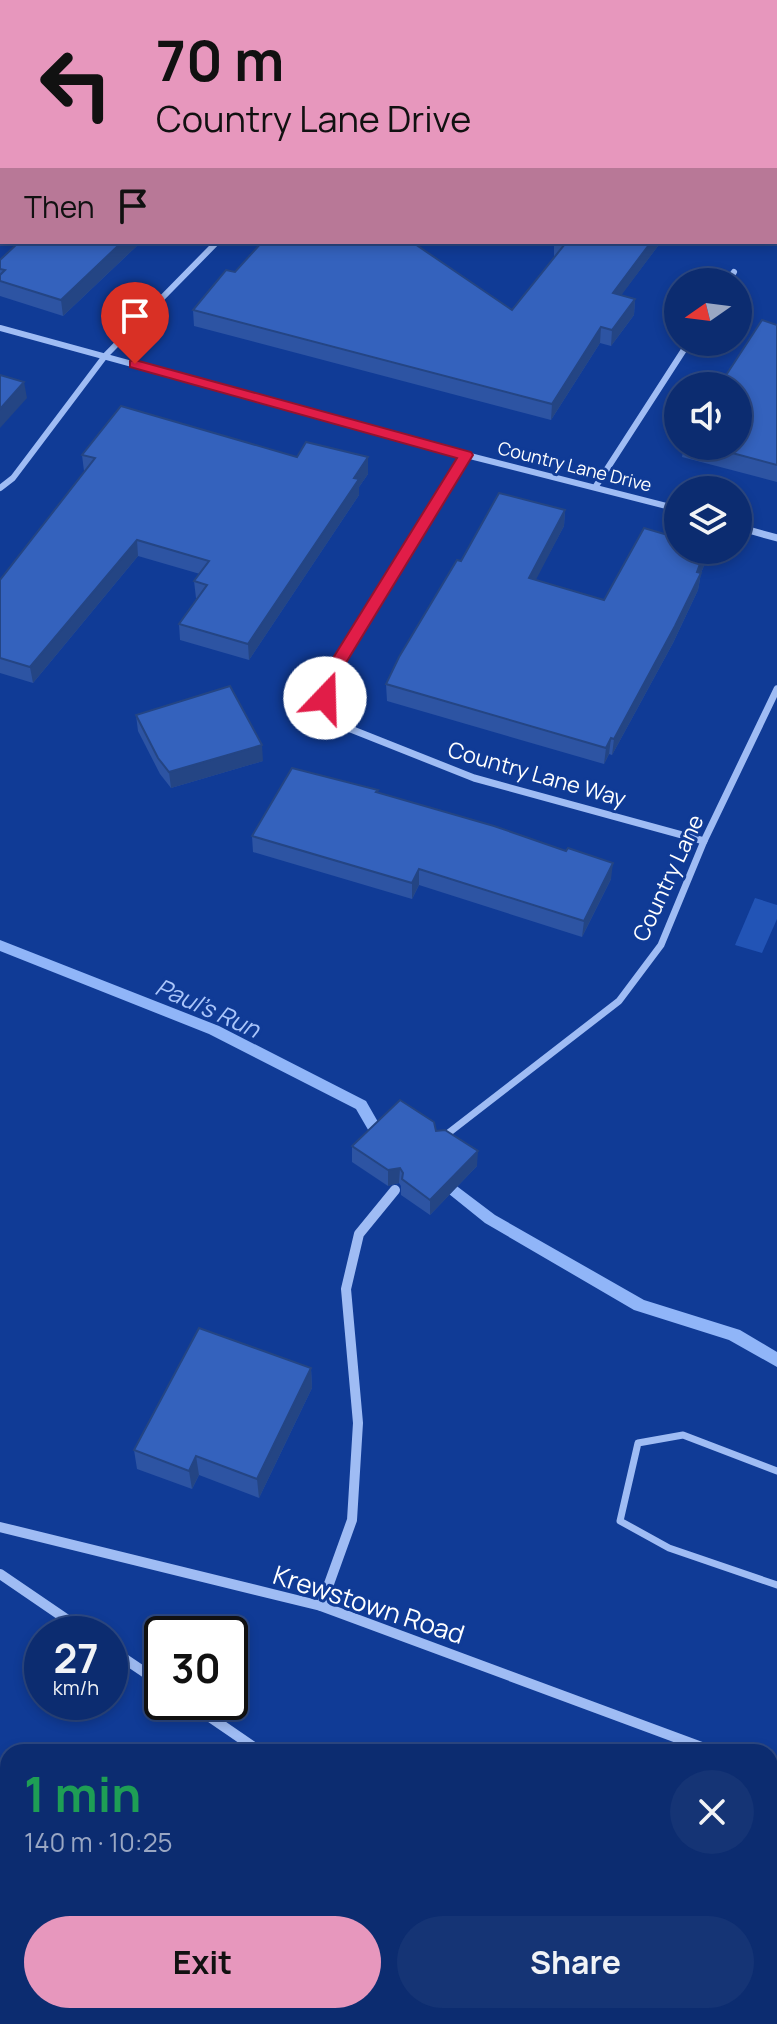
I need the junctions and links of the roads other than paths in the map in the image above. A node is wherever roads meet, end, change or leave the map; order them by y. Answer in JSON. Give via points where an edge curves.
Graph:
{"nodes":[{"id":1,"x":215,"y":244,"type":"edge"},
{"id":2,"x":0,"y":328,"type":"edge"},
{"id":3,"x":105,"y":356,"type":"junction"},
{"id":4,"x":680,"y":356,"type":"edge"},
{"id":5,"x":466,"y":455,"type":"junction"},
{"id":6,"x":596,"y":486,"type":"junction"},
{"id":7,"x":0,"y":488,"type":"edge"},
{"id":8,"x":664,"y":505,"type":"edge"},
{"id":9,"x":752,"y":531,"type":"edge"},
{"id":10,"x":777,"y":538,"type":"edge"},
{"id":11,"x":777,"y":689,"type":"edge"},
{"id":12,"x":704,"y":841,"type":"junction"},
{"id":13,"x":439,"y":1141,"type":"edge"},
{"id":14,"x":395,"y":1190,"type":"edge"},
{"id":15,"x":777,"y":1471,"type":"edge"},
{"id":16,"x":0,"y":1527,"type":"edge"},
{"id":17,"x":0,"y":1574,"type":"edge"},
{"id":18,"x":777,"y":1585,"type":"edge"},
{"id":19,"x":321,"y":1606,"type":"junction"},
{"id":20,"x":62,"y":1616,"type":"edge"},
{"id":21,"x":214,"y":1720,"type":"edge"},
{"id":22,"x":249,"y":1744,"type":"edge"},
{"id":23,"x":693,"y":1744,"type":"edge"}],
"edges":[{"from":1,"to":3,"type":"street"},
{"from":2,"to":3,"type":"street","name":"Country Lane Drive"},
{"from":3,"to":5,"type":"street","name":"Country Lane Drive"},
{"from":3,"to":7,"type":"street"},
{"from":4,"to":6,"type":"street"},
{"from":5,"to":6,"type":"street","name":"Country Lane Drive"},
{"from":5,"to":12,"type":"street","name":"Country Lane Way","via":[[333,671],[325,698],[335,715],[343,726],[474,778]]},
{"from":6,"to":8,"type":"street","name":"Country Lane Drive"},
{"from":9,"to":10,"type":"street"},
{"from":11,"to":12,"type":"street","name":"Country Lane"},
{"from":12,"to":13,"type":"street","name":"Country Lane","via":[[661,945],[619,1001]]},
{"from":14,"to":19,"type":"street","via":[[359,1234],[346,1289],[358,1423],[352,1520]]},
{"from":15,"to":18,"type":"lane","via":[[683,1435],[638,1443],[620,1521],[669,1548]]},
{"from":16,"to":19,"type":"street","name":"Krewstown Road"},
{"from":17,"to":20,"type":"street"},
{"from":19,"to":23,"type":"street","name":"Krewstown Road"},
{"from":21,"to":22,"type":"street"}]}
